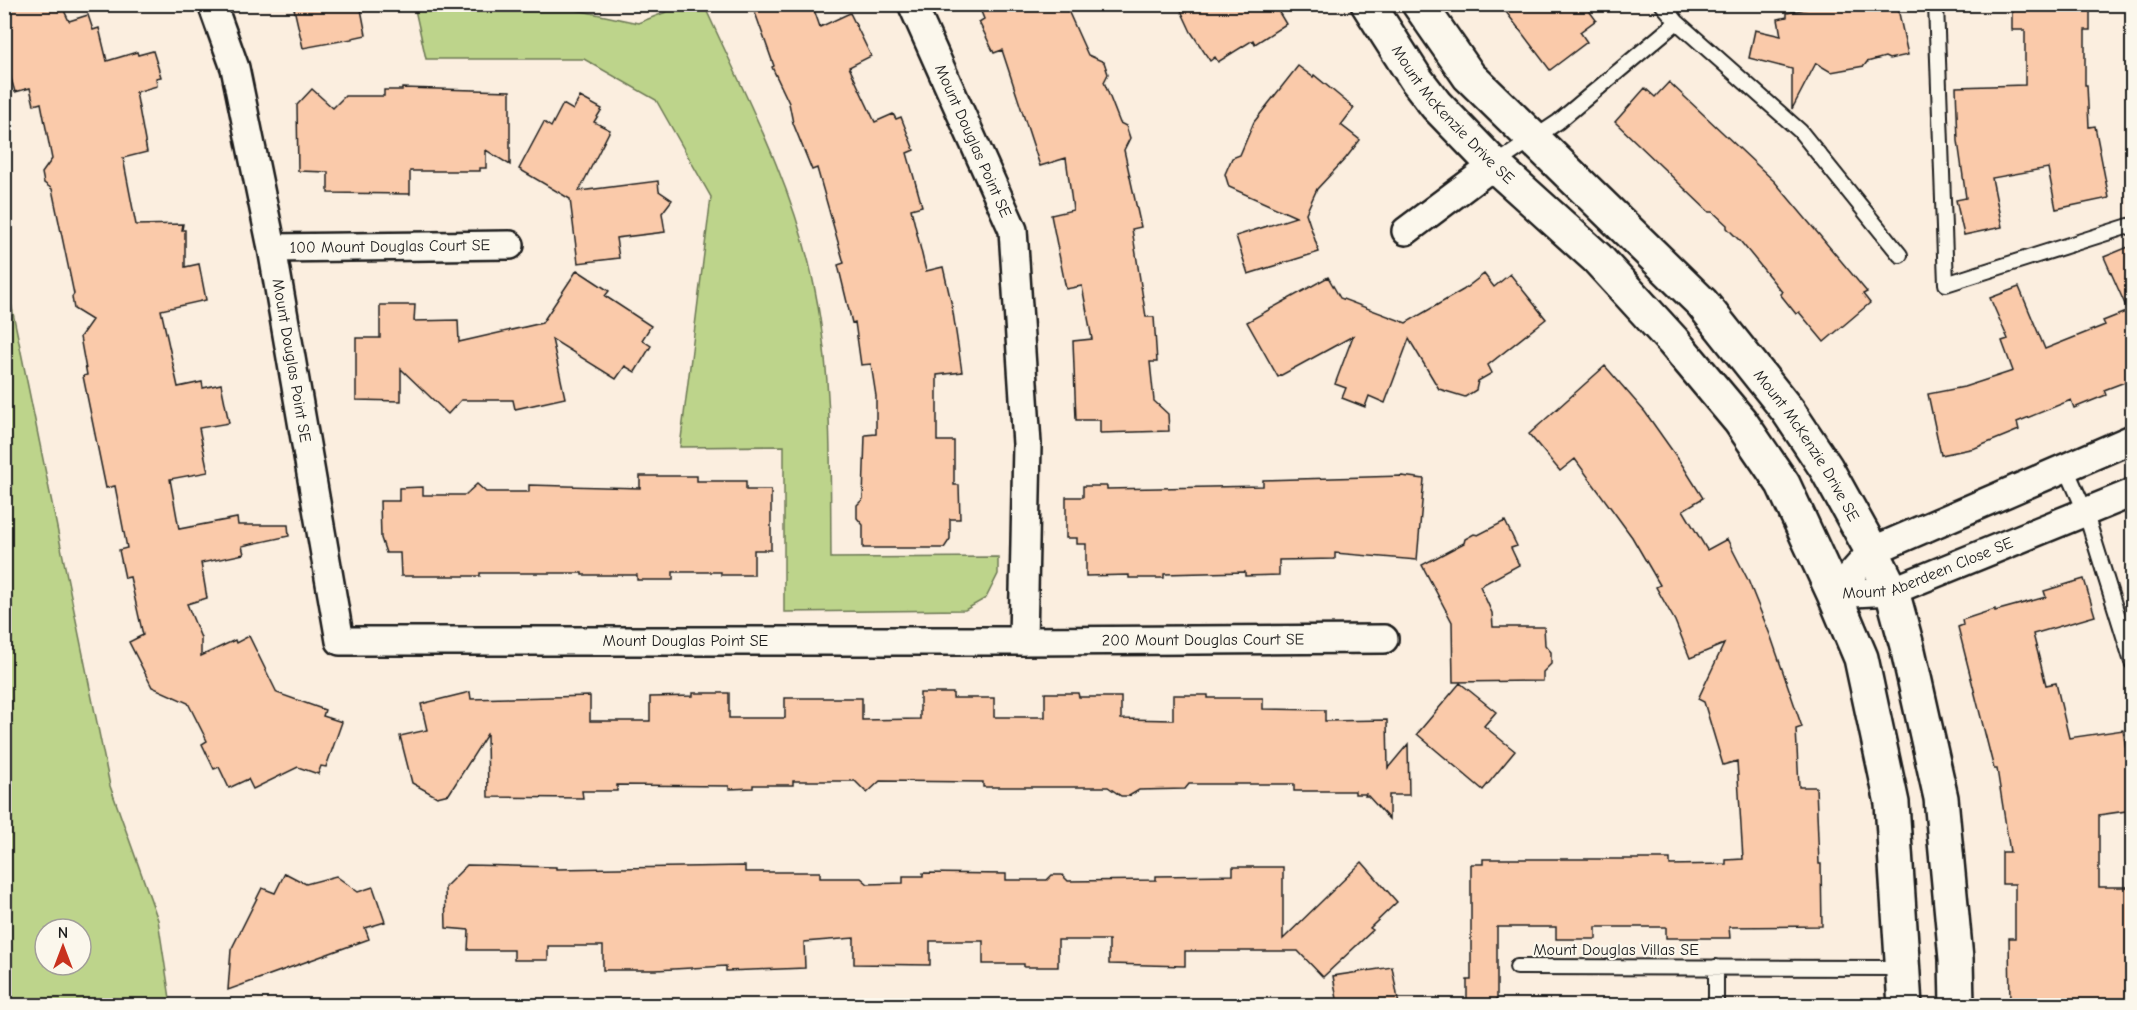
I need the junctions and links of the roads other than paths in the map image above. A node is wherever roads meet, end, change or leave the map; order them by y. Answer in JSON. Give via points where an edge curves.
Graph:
{"nodes":[{"id":1,"x":212,"y":4,"type":"edge"},
{"id":2,"x":912,"y":4,"type":"edge"},
{"id":3,"x":1368,"y":4,"type":"edge"},
{"id":4,"x":1419,"y":4,"type":"edge"},
{"id":5,"x":1662,"y":4,"type":"edge"},
{"id":6,"x":1936,"y":4,"type":"edge"},
{"id":7,"x":1677,"y":22,"type":"junction"},
{"id":8,"x":1533,"y":140,"type":"junction"},
{"id":9,"x":1494,"y":165,"type":"junction"},
{"id":10,"x":2133,"y":225,"type":"edge"},
{"id":11,"x":1406,"y":231,"type":"dead end"},
{"id":12,"x":510,"y":245,"type":"dead end"},
{"id":13,"x":272,"y":248,"type":"junction"},
{"id":14,"x":1900,"y":255,"type":"dead end"},
{"id":15,"x":2133,"y":439,"type":"edge"},
{"id":16,"x":2067,"y":468,"type":"junction"},
{"id":17,"x":2133,"y":493,"type":"edge"},
{"id":18,"x":2085,"y":512,"type":"junction"},
{"id":19,"x":1872,"y":551,"type":"junction"},
{"id":20,"x":1892,"y":591,"type":"junction"},
{"id":21,"x":1834,"y":594,"type":"junction"},
{"id":22,"x":1384,"y":639,"type":"dead end"},
{"id":23,"x":1023,"y":641,"type":"junction"},
{"id":24,"x":2133,"y":662,"type":"edge"},
{"id":25,"x":1517,"y":967,"type":"dead end"},
{"id":26,"x":1716,"y":967,"type":"junction"},
{"id":27,"x":1904,"y":968,"type":"junction"},
{"id":28,"x":1716,"y":1005,"type":"edge"},
{"id":29,"x":1905,"y":1005,"type":"edge"},
{"id":30,"x":1957,"y":1005,"type":"edge"}],
"edges":[{"from":1,"to":13,"type":"street","name":"Mount Douglas Point SE","via":[[235,68]]},
{"from":2,"to":23,"type":"street","name":"Mount Douglas Point SE","via":[[1013,231],[1027,444]]},
{"from":3,"to":9,"type":"street","name":"Mount McKenzie Drive SE","via":[[1436,105]]},
{"from":4,"to":8,"type":"street","name":"Mount McKenzie Drive SE","via":[[1469,76]]},
{"from":5,"to":7,"type":"lane"},
{"from":6,"to":10,"type":"lane","via":[[1946,284]]},
{"from":7,"to":8,"type":"lane"},
{"from":7,"to":14,"type":"lane","via":[[1800,131]]},
{"from":8,"to":9,"type":"lane"},
{"from":8,"to":19,"type":"street","name":"Mount McKenzie Drive SE","via":[[1702,303],[1788,411],[1826,468]]},
{"from":9,"to":11,"type":"street"},
{"from":9,"to":21,"type":"street","name":"Mount McKenzie Drive SE","via":[[1597,258],[1740,421],[1783,484]]},
{"from":12,"to":13,"type":"street","name":"100 Mount Douglas Court SE"},
{"from":13,"to":23,"type":"street","name":"Mount Douglas Point SE","via":[[340,641]]},
{"from":15,"to":16,"type":"street","name":"Mount Aberdeen Close SE"},
{"from":16,"to":18,"type":"lane"},
{"from":16,"to":19,"type":"street","name":"Mount Aberdeen Close SE"},
{"from":17,"to":18,"type":"street","name":"Mount Aberdeen Close SE"},
{"from":18,"to":20,"type":"street","name":"Mount Aberdeen Close SE"},
{"from":18,"to":24,"type":"lane"},
{"from":19,"to":20,"type":"street","name":"Mount McKenzie Drive SE"},
{"from":19,"to":21,"type":"street","name":"Mount Aberdeen Close SE"},
{"from":20,"to":21,"type":"street","name":"Mount Aberdeen Close SE"},
{"from":20,"to":30,"type":"street","name":"Mount McKenzie Drive SE","via":[[1941,798]]},
{"from":21,"to":27,"type":"street","name":"Mount McKenzie Drive SE","via":[[1861,658],[1892,803]]},
{"from":22,"to":23,"type":"street","name":"200 Mount Douglas Court SE"},
{"from":25,"to":26,"type":"lane","name":"Mount Douglas Villas SE"},
{"from":26,"to":27,"type":"lane","name":"Mount Douglas Villas SE"},
{"from":26,"to":28,"type":"lane","name":"Mount Douglas Villas SE"},
{"from":27,"to":29,"type":"street","name":"Mount McKenzie Drive SE"}]}
